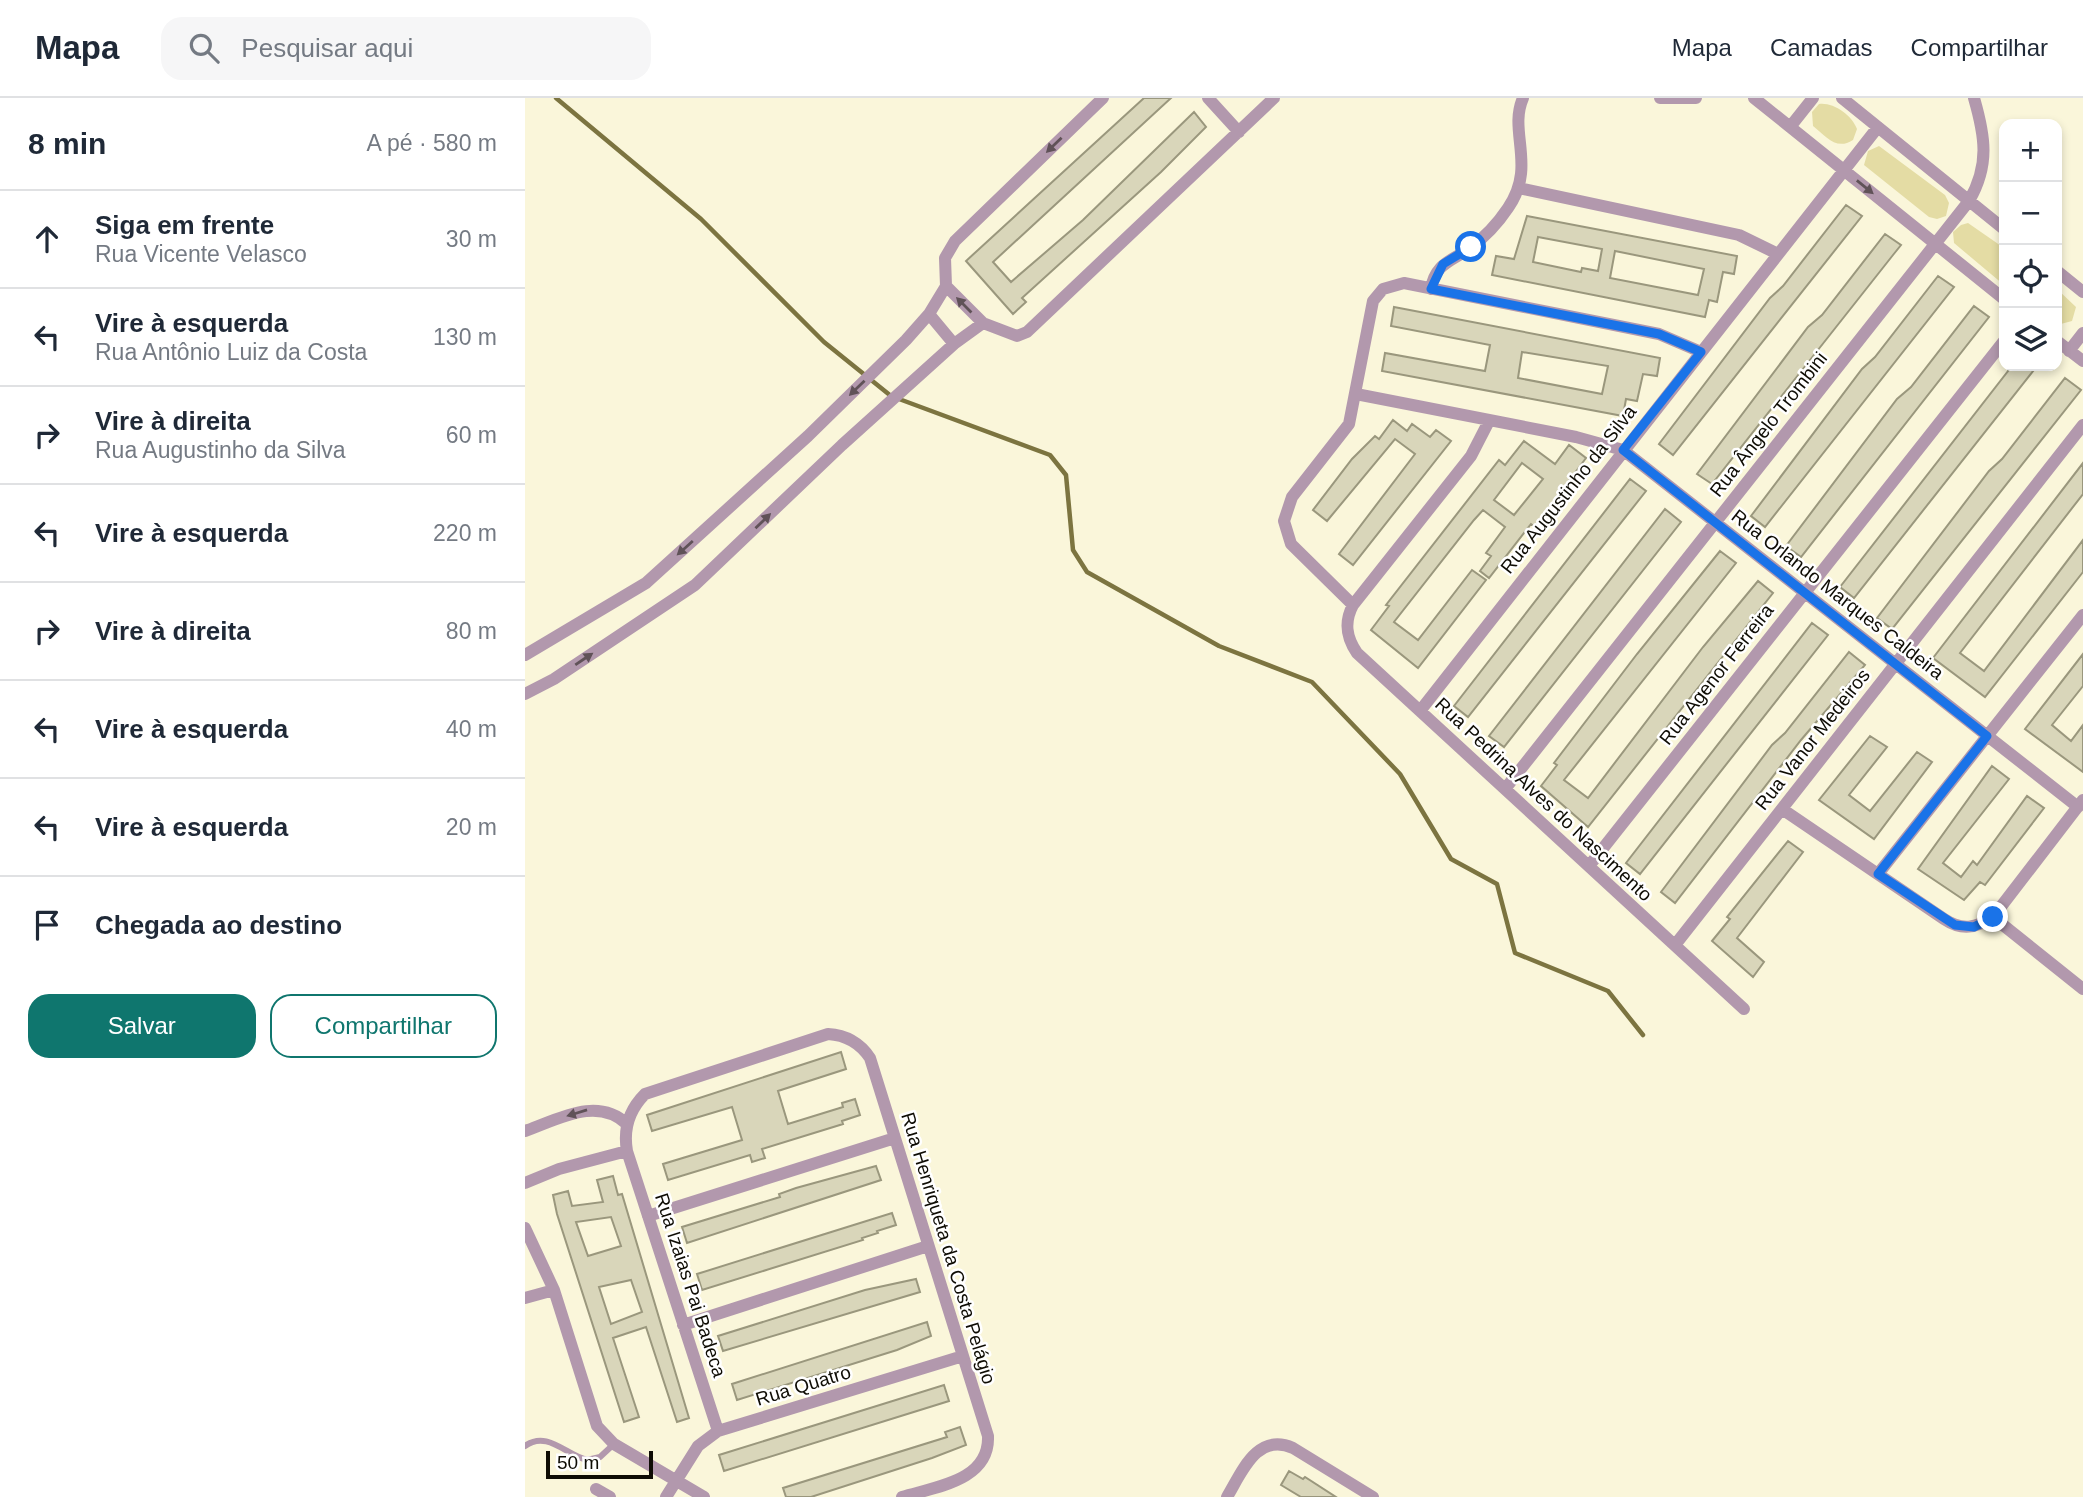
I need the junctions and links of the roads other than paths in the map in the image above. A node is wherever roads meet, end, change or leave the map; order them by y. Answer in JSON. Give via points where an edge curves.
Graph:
{"nodes":[{"id":1,"x":1103,"y":98,"type":"edge"},
{"id":2,"x":1208,"y":98,"type":"edge"},
{"id":3,"x":1274,"y":98,"type":"edge"},
{"id":4,"x":1523,"y":98,"type":"edge"},
{"id":5,"x":1660,"y":98,"type":"edge"},
{"id":6,"x":1696,"y":98,"type":"edge"},
{"id":7,"x":1754,"y":98,"type":"edge"},
{"id":8,"x":1813,"y":98,"type":"edge"},
{"id":9,"x":1842,"y":98,"type":"edge"},
{"id":10,"x":1974,"y":98,"type":"edge"},
{"id":11,"x":1790,"y":127,"type":"junction"},
{"id":12,"x":1878,"y":127,"type":"junction"},
{"id":13,"x":1239,"y":132,"type":"junction"},
{"id":14,"x":1844,"y":170,"type":"junction"},
{"id":15,"x":1520,"y":188,"type":"junction"},
{"id":16,"x":1969,"y":201,"type":"junction"},
{"id":17,"x":1999,"y":225,"type":"edge"},
{"id":18,"x":1935,"y":244,"type":"junction"},
{"id":19,"x":1778,"y":254,"type":"junction"},
{"id":20,"x":2062,"y":275,"type":"edge"},
{"id":21,"x":946,"y":286,"type":"junction"},
{"id":22,"x":1431,"y":289,"type":"junction"},
{"id":23,"x":2083,"y":292,"type":"edge"},
{"id":24,"x":1999,"y":295,"type":"edge"},
{"id":25,"x":929,"y":314,"type":"junction"},
{"id":26,"x":983,"y":323,"type":"junction"},
{"id":27,"x":2083,"y":333,"type":"edge"},
{"id":28,"x":954,"y":344,"type":"junction"},
{"id":29,"x":2062,"y":345,"type":"edge"},
{"id":30,"x":1999,"y":347,"type":"edge"},
{"id":31,"x":2069,"y":351,"type":"junction"},
{"id":32,"x":1701,"y":352,"type":"junction"},
{"id":33,"x":2083,"y":361,"type":"edge"},
{"id":34,"x":1356,"y":394,"type":"junction"},
{"id":35,"x":1489,"y":421,"type":"junction"},
{"id":36,"x":2083,"y":425,"type":"edge"},
{"id":37,"x":1623,"y":450,"type":"junction"},
{"id":38,"x":1715,"y":522,"type":"junction"},
{"id":39,"x":1805,"y":593,"type":"junction"},
{"id":40,"x":1353,"y":605,"type":"junction"},
{"id":41,"x":2083,"y":615,"type":"edge"},
{"id":42,"x":525,"y":655,"type":"edge"},
{"id":43,"x":1895,"y":664,"type":"junction"},
{"id":44,"x":525,"y":694,"type":"edge"},
{"id":45,"x":1420,"y":711,"type":"junction"},
{"id":46,"x":1987,"y":736,"type":"junction"},
{"id":47,"x":1505,"y":789,"type":"junction"},
{"id":48,"x":2080,"y":804,"type":"edge"},
{"id":49,"x":1782,"y":809,"type":"junction"},
{"id":50,"x":1589,"y":866,"type":"junction"},
{"id":51,"x":1878,"y":874,"type":"junction"},
{"id":52,"x":1993,"y":917,"type":"junction"},
{"id":53,"x":1675,"y":946,"type":"junction"},
{"id":54,"x":2083,"y":989,"type":"edge"},
{"id":55,"x":1744,"y":1009,"type":"dead end"},
{"id":56,"x":627,"y":1124,"type":"junction"},
{"id":57,"x":525,"y":1131,"type":"edge"},
{"id":58,"x":895,"y":1138,"type":"junction"},
{"id":59,"x":627,"y":1151,"type":"junction"},
{"id":60,"x":525,"y":1183,"type":"edge"},
{"id":61,"x":648,"y":1216,"type":"junction"},
{"id":62,"x":525,"y":1228,"type":"edge"},
{"id":63,"x":929,"y":1246,"type":"junction"},
{"id":64,"x":554,"y":1290,"type":"junction"},
{"id":65,"x":525,"y":1298,"type":"edge"},
{"id":66,"x":683,"y":1325,"type":"junction"},
{"id":67,"x":963,"y":1356,"type":"junction"},
{"id":68,"x":718,"y":1432,"type":"junction"},
{"id":69,"x":614,"y":1444,"type":"junction"},
{"id":70,"x":525,"y":1446,"type":"edge"},
{"id":71,"x":676,"y":1481,"type":"junction"},
{"id":72,"x":596,"y":1489,"type":"dead end"},
{"id":73,"x":610,"y":1497,"type":"edge"},
{"id":74,"x":666,"y":1497,"type":"edge"},
{"id":75,"x":704,"y":1497,"type":"edge"},
{"id":76,"x":902,"y":1497,"type":"edge"},
{"id":77,"x":1227,"y":1497,"type":"edge"},
{"id":78,"x":1373,"y":1497,"type":"edge"}],
"edges":[{"from":1,"to":21,"type":"street","one_way":true,"via":[[955,241],[945,258]]},
{"from":2,"to":13,"type":"street"},
{"from":3,"to":13,"type":"street"},
{"from":4,"to":15,"type":"street","via":[[1518,112]]},
{"from":5,"to":6,"type":"street"},
{"from":7,"to":11,"type":"street"},
{"from":8,"to":11,"type":"street"},
{"from":9,"to":12,"type":"street"},
{"from":10,"to":16,"type":"street","name":"Rua Ângelo Trombini","via":[[1986,150],[1981,177]]},
{"from":11,"to":14,"type":"street"},
{"from":12,"to":14,"type":"street","name":"Rua Augustinho da Silva"},
{"from":12,"to":16,"type":"street"},
{"from":13,"to":26,"type":"street","via":[[1032,329],[1017,337]]},
{"from":14,"to":18,"type":"street","one_way":true},
{"from":14,"to":19,"type":"street","name":"Rua Augustinho da Silva"},
{"from":15,"to":19,"type":"street","via":[[1739,235]]},
{"from":15,"to":22,"type":"street","via":[[1495,225],[1443,264]]},
{"from":16,"to":17,"type":"street"},
{"from":16,"to":18,"type":"street","name":"Rua Ângelo Trombini"},
{"from":18,"to":24,"type":"street"},
{"from":18,"to":38,"type":"street","name":"Rua Ângelo Trombini"},
{"from":19,"to":32,"type":"street","name":"Rua Augustinho da Silva"},
{"from":20,"to":23,"type":"street"},
{"from":21,"to":25,"type":"street"},
{"from":26,"to":21,"type":"street","one_way":true},
{"from":22,"to":32,"type":"street","via":[[1659,334]]},
{"from":22,"to":34,"type":"street","via":[[1399,284],[1375,297]]},
{"from":25,"to":28,"type":"street"},
{"from":25,"to":42,"type":"street","one_way":true,"via":[[808,436],[646,583]]},
{"from":26,"to":28,"type":"street"},
{"from":27,"to":31,"type":"street"},
{"from":44,"to":28,"type":"street","one_way":true,"via":[[695,585]]},
{"from":29,"to":31,"type":"street"},
{"from":30,"to":39,"type":"street","name":"Rua Agenor Ferreira"},
{"from":31,"to":33,"type":"street"},
{"from":32,"to":37,"type":"street","name":"Rua Augustinho da Silva"},
{"from":34,"to":35,"type":"street","name":"Rua Orlando Marques Caldeira"},
{"from":34,"to":40,"type":"street","via":[[1349,424],[1292,498],[1284,521],[1291,544]]},
{"from":35,"to":37,"type":"street","name":"Rua Orlando Marques Caldeira"},
{"from":35,"to":40,"type":"street","via":[[1471,456]]},
{"from":36,"to":43,"type":"street","name":"Rua Vanor Medeiros"},
{"from":37,"to":38,"type":"street","name":"Rua Orlando Marques Caldeira"},
{"from":37,"to":45,"type":"street","name":"Rua Augustinho da Silva"},
{"from":38,"to":39,"type":"street","name":"Rua Orlando Marques Caldeira"},
{"from":38,"to":47,"type":"street","name":"Rua Ângelo Trombini"},
{"from":39,"to":43,"type":"street","name":"Rua Orlando Marques Caldeira"},
{"from":39,"to":50,"type":"street","name":"Rua Agenor Ferreira"},
{"from":40,"to":45,"type":"street","name":"Rua Pedrina Alves do Nascimento","via":[[1347,629],[1353,648]]},
{"from":41,"to":46,"type":"street"},
{"from":43,"to":46,"type":"street","name":"Rua Orlando Marques Caldeira"},
{"from":43,"to":49,"type":"street","name":"Rua Vanor Medeiros"},
{"from":45,"to":47,"type":"street","name":"Rua Pedrina Alves do Nascimento"},
{"from":46,"to":48,"type":"street","name":"Rua Orlando Marques Caldeira"},
{"from":46,"to":51,"type":"street"},
{"from":47,"to":50,"type":"street","name":"Rua Pedrina Alves do Nascimento"},
{"from":48,"to":52,"type":"street"},
{"from":49,"to":51,"type":"street"},
{"from":49,"to":53,"type":"street","name":"Rua Vanor Medeiros"},
{"from":50,"to":53,"type":"street","name":"Rua Pedrina Alves do Nascimento"},
{"from":51,"to":52,"type":"street","via":[[1955,925],[1974,927]]},
{"from":52,"to":54,"type":"street"},
{"from":53,"to":55,"type":"street","name":"Rua Pedrina Alves do Nascimento"},
{"from":56,"to":57,"type":"street","one_way":true,"via":[[606,1110],[591,1109]]},
{"from":56,"to":58,"type":"street","name":"Rua Henriqueta da Costa Pelágio","via":[[645,1094],[828,1034],[849,1038],[870,1058]]},
{"from":56,"to":59,"type":"street","name":"Rua Izaias Pai Badeca"},
{"from":58,"to":61,"type":"street"},
{"from":58,"to":63,"type":"street","name":"Rua Henriqueta da Costa Pelágio"},
{"from":59,"to":60,"type":"street"},
{"from":59,"to":61,"type":"street","name":"Rua Izaias Pai Badeca"},
{"from":61,"to":66,"type":"street","name":"Rua Izaias Pai Badeca"},
{"from":62,"to":64,"type":"street"},
{"from":63,"to":66,"type":"street"},
{"from":63,"to":67,"type":"street","name":"Rua Henriqueta da Costa Pelágio"},
{"from":64,"to":65,"type":"street"},
{"from":64,"to":69,"type":"street","via":[[593,1418]]},
{"from":66,"to":68,"type":"street","name":"Rua Izaias Pai Badeca"},
{"from":67,"to":68,"type":"street","name":"Rua Quatro"},
{"from":67,"to":76,"type":"street","name":"Rua Henriqueta da Costa Pelágio","via":[[988,1436],[982,1463],[973,1473]]},
{"from":68,"to":71,"type":"street","name":"Rua Quatro","via":[[698,1446]]},
{"from":69,"to":70,"type":"lane","via":[[600,1457],[587,1460],[551,1442]]},
{"from":69,"to":71,"type":"street"},
{"from":71,"to":74,"type":"street","name":"Rua Quatro"},
{"from":71,"to":75,"type":"street"},
{"from":72,"to":73,"type":"street"},
{"from":77,"to":78,"type":"street","via":[[1253,1455],[1269,1445],[1289,1446]]}]}
